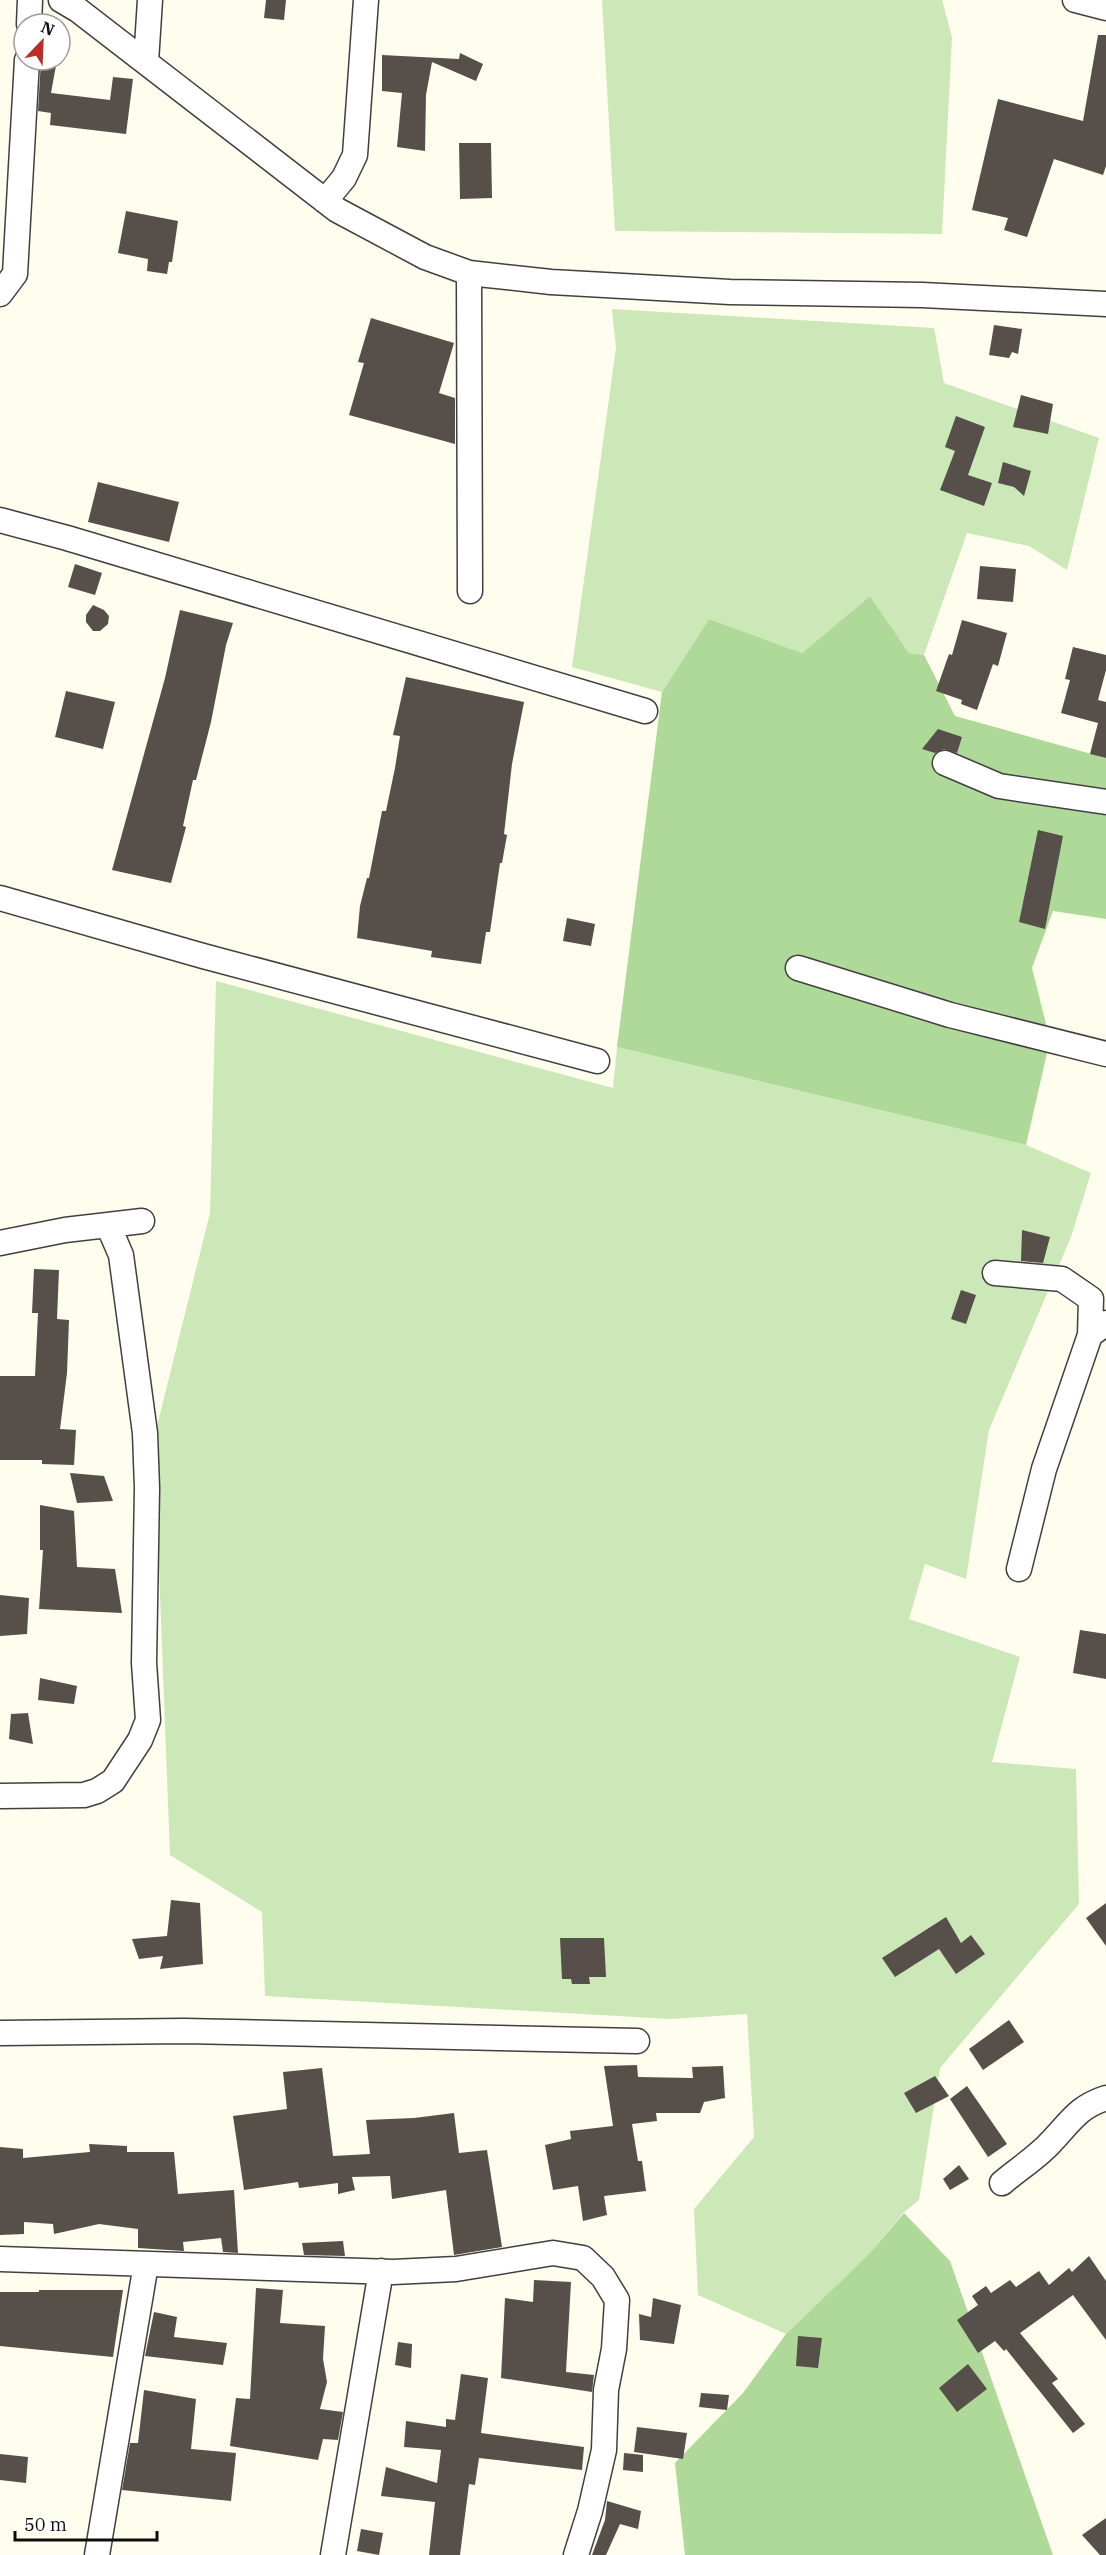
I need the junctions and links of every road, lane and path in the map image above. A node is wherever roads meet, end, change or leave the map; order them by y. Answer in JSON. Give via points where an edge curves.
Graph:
{"nodes":[{"id":1,"x":61,"y":0,"type":"edge"},
{"id":2,"x":150,"y":0,"type":"edge"},
{"id":3,"x":366,"y":0,"type":"edge"},
{"id":4,"x":1075,"y":0,"type":"edge"},
{"id":5,"x":1106,"y":8,"type":"edge"},
{"id":6,"x":146,"y":62,"type":"junction"},
{"id":7,"x":26,"y":72,"type":"edge"},
{"id":8,"x":325,"y":201,"type":"junction"},
{"id":9,"x":469,"y":273,"type":"junction"},
{"id":10,"x":0,"y":294,"type":"edge"},
{"id":11,"x":1106,"y":304,"type":"edge"},
{"id":12,"x":0,"y":520,"type":"edge"},
{"id":13,"x":470,"y":591,"type":"dead end"},
{"id":14,"x":645,"y":711,"type":"dead end"},
{"id":15,"x":945,"y":763,"type":"dead end"},
{"id":16,"x":1106,"y":802,"type":"edge"},
{"id":17,"x":0,"y":898,"type":"edge"},
{"id":18,"x":798,"y":968,"type":"dead end"},
{"id":19,"x":1106,"y":1054,"type":"edge"},
{"id":20,"x":597,"y":1060,"type":"dead end"},
{"id":21,"x":142,"y":1221,"type":"dead end"},
{"id":22,"x":108,"y":1225,"type":"junction"},
{"id":23,"x":0,"y":1243,"type":"edge"},
{"id":24,"x":995,"y":1273,"type":"dead end"},
{"id":25,"x":1098,"y":1329,"type":"edge"},
{"id":26,"x":1019,"y":1569,"type":"dead end"},
{"id":27,"x":0,"y":1796,"type":"edge"},
{"id":28,"x":0,"y":2033,"type":"edge"},
{"id":29,"x":638,"y":2041,"type":"dead end"},
{"id":30,"x":1106,"y":2098,"type":"edge"},
{"id":31,"x":1002,"y":2183,"type":"dead end"},
{"id":32,"x":0,"y":2259,"type":"edge"},
{"id":33,"x":146,"y":2264,"type":"junction"},
{"id":34,"x":381,"y":2271,"type":"junction"},
{"id":35,"x":97,"y":2555,"type":"edge"},
{"id":36,"x":333,"y":2555,"type":"edge"},
{"id":37,"x":576,"y":2555,"type":"edge"}],
"edges":[{"from":1,"to":6,"type":"street"},
{"from":2,"to":6,"type":"street"},
{"from":3,"to":8,"type":"street","via":[[355,155],[344,178]]},
{"from":4,"to":5,"type":"street"},
{"from":6,"to":8,"type":"street"},
{"from":7,"to":10,"type":"street","via":[[15,274]]},
{"from":8,"to":9,"type":"street","via":[[425,257]]},
{"from":9,"to":11,"type":"street","via":[[730,292],[922,295]]},
{"from":9,"to":13,"type":"street"},
{"from":12,"to":14,"type":"street"},
{"from":15,"to":16,"type":"street","via":[[999,786]]},
{"from":17,"to":20,"type":"street"},
{"from":18,"to":19,"type":"street","via":[[950,1016]]},
{"from":21,"to":22,"type":"street"},
{"from":22,"to":23,"type":"street"},
{"from":22,"to":27,"type":"street","via":[[121,1255],[145,1433],[144,1663],[148,1720],[140,1740],[113,1781],[97,1791],[84,1795]]},
{"from":24,"to":25,"type":"street","via":[[1062,1279],[1091,1299]]},
{"from":25,"to":26,"type":"street","via":[[1044,1469]]},
{"from":28,"to":29,"type":"street","via":[[184,2031]]},
{"from":30,"to":31,"type":"street","via":[[1092,2102],[1066,2123],[1052,2141]]},
{"from":32,"to":33,"type":"street"},
{"from":33,"to":34,"type":"street"},
{"from":33,"to":35,"type":"street"},
{"from":34,"to":36,"type":"street"},
{"from":34,"to":37,"type":"street","via":[[456,2269],[553,2253],[583,2258],[603,2277],[617,2300],[614,2349],[606,2390],[604,2450]]}]}
